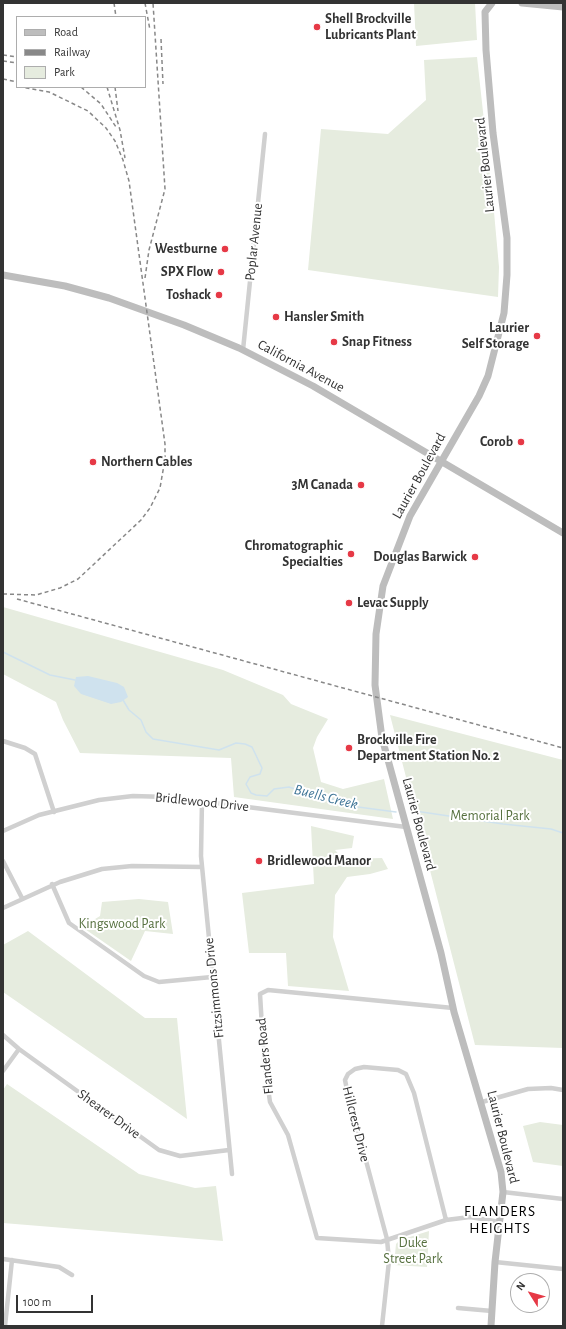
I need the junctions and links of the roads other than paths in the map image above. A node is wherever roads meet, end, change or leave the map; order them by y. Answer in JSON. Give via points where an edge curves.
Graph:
{"nodes":[{"id":1,"x":492,"y":3,"type":"edge"},
{"id":2,"x":522,"y":3,"type":"edge"},
{"id":3,"x":563,"y":7,"type":"edge"},
{"id":4,"x":265,"y":134,"type":"dead end"},
{"id":5,"x":3,"y":275,"type":"edge"},
{"id":6,"x":242,"y":350,"type":"junction"},
{"id":7,"x":442,"y":461,"type":"junction"},
{"id":8,"x":563,"y":534,"type":"edge"},
{"id":9,"x":3,"y":742,"type":"edge"},
{"id":10,"x":202,"y":801,"type":"junction"},
{"id":11,"x":54,"y":812,"type":"junction"},
{"id":12,"x":406,"y":826,"type":"junction"},
{"id":13,"x":3,"y":831,"type":"edge"},
{"id":14,"x":3,"y":861,"type":"edge"},
{"id":15,"x":202,"y":867,"type":"junction"},
{"id":16,"x":52,"y":884,"type":"junction"},
{"id":17,"x":22,"y":898,"type":"junction"},
{"id":18,"x":3,"y":908,"type":"edge"},
{"id":19,"x":212,"y":977,"type":"junction"},
{"id":20,"x":453,"y":1008,"type":"junction"},
{"id":21,"x":3,"y":1035,"type":"edge"},
{"id":22,"x":19,"y":1049,"type":"junction"},
{"id":23,"x":3,"y":1071,"type":"edge"},
{"id":24,"x":563,"y":1090,"type":"edge"},
{"id":25,"x":482,"y":1102,"type":"junction"},
{"id":26,"x":229,"y":1150,"type":"junction"},
{"id":27,"x":232,"y":1174,"type":"dead end"},
{"id":28,"x":503,"y":1192,"type":"junction"},
{"id":29,"x":563,"y":1199,"type":"edge"},
{"id":30,"x":446,"y":1220,"type":"junction"},
{"id":31,"x":500,"y":1222,"type":"junction"},
{"id":32,"x":388,"y":1239,"type":"junction"},
{"id":33,"x":3,"y":1260,"type":"edge"},
{"id":34,"x":12,"y":1260,"type":"junction"},
{"id":35,"x":495,"y":1262,"type":"junction"},
{"id":36,"x":563,"y":1269,"type":"edge"},
{"id":37,"x":72,"y":1275,"type":"dead end"},
{"id":38,"x":458,"y":1308,"type":"dead end"},
{"id":39,"x":492,"y":1311,"type":"junction"},
{"id":40,"x":5,"y":1326,"type":"edge"},
{"id":41,"x":382,"y":1326,"type":"edge"},
{"id":42,"x":491,"y":1326,"type":"edge"}],
"edges":[{"from":1,"to":7,"type":"street","name":"Laurier Boulevard","via":[[485,12],[493,133],[507,238],[504,314],[488,376]]},
{"from":2,"to":3,"type":"street"},
{"from":4,"to":6,"type":"street","name":"Poplar Avenue"},
{"from":5,"to":6,"type":"street","name":"California Avenue","via":[[65,286],[109,298],[184,325]]},
{"from":6,"to":7,"type":"street","name":"California Avenue","via":[[313,386]]},
{"from":7,"to":8,"type":"street","name":"California Avenue"},
{"from":7,"to":12,"type":"street","name":"Laurier Boulevard","via":[[410,516],[384,586],[376,634],[375,696],[382,738]]},
{"from":9,"to":11,"type":"street","via":[[25,748],[34,754]]},
{"from":10,"to":11,"type":"street","name":"Bridlewood Drive","via":[[133,796],[99,800]]},
{"from":10,"to":12,"type":"street","name":"Bridlewood Drive"},
{"from":10,"to":15,"type":"street","name":"Fitzsimmons Drive"},
{"from":11,"to":13,"type":"street","name":"Bridlewood Drive","via":[[39,815]]},
{"from":12,"to":20,"type":"street","name":"Laurier Boulevard","via":[[441,953]]},
{"from":14,"to":17,"type":"street"},
{"from":15,"to":16,"type":"street","via":[[132,866],[102,869]]},
{"from":15,"to":19,"type":"street","name":"Fitzsimmons Drive"},
{"from":16,"to":17,"type":"street"},
{"from":16,"to":19,"type":"street","via":[[69,923],[144,976],[159,982]]},
{"from":17,"to":18,"type":"street"},
{"from":19,"to":26,"type":"street","name":"Fitzsimmons Drive"},
{"from":20,"to":25,"type":"street","name":"Laurier Boulevard"},
{"from":20,"to":32,"type":"street","name":"Flanders Road","via":[[268,990],[260,994],[264,1060],[270,1102],[288,1135],[317,1238],[381,1242]]},
{"from":21,"to":22,"type":"street","name":"Shearer Drive"},
{"from":22,"to":23,"type":"street"},
{"from":22,"to":26,"type":"street","name":"Shearer Drive","via":[[159,1150],[180,1156]]},
{"from":24,"to":25,"type":"street","via":[[528,1089]]},
{"from":25,"to":28,"type":"street","name":"Laurier Boulevard","via":[[501,1172]]},
{"from":26,"to":27,"type":"street","name":"Fitzsimmons Drive"},
{"from":28,"to":29,"type":"street"},
{"from":28,"to":31,"type":"street","name":"Laurier Boulevard"},
{"from":30,"to":31,"type":"street","name":"Flanders Road","via":[[470,1217]]},
{"from":30,"to":32,"type":"street","name":"Flanders Road"},
{"from":30,"to":32,"type":"street","name":"Hillcrest Drive","via":[[414,1093],[406,1074],[398,1070],[364,1067],[355,1069],[345,1080]]},
{"from":31,"to":35,"type":"street","name":"Laurier Boulevard"},
{"from":32,"to":41,"type":"street","via":[[389,1261]]},
{"from":33,"to":34,"type":"street"},
{"from":34,"to":37,"type":"street","via":[[58,1266]]},
{"from":34,"to":40,"type":"street"},
{"from":35,"to":36,"type":"street"},
{"from":35,"to":39,"type":"street","name":"Laurier Boulevard"},
{"from":38,"to":39,"type":"street"},
{"from":39,"to":42,"type":"street","name":"Laurier Boulevard"}]}
